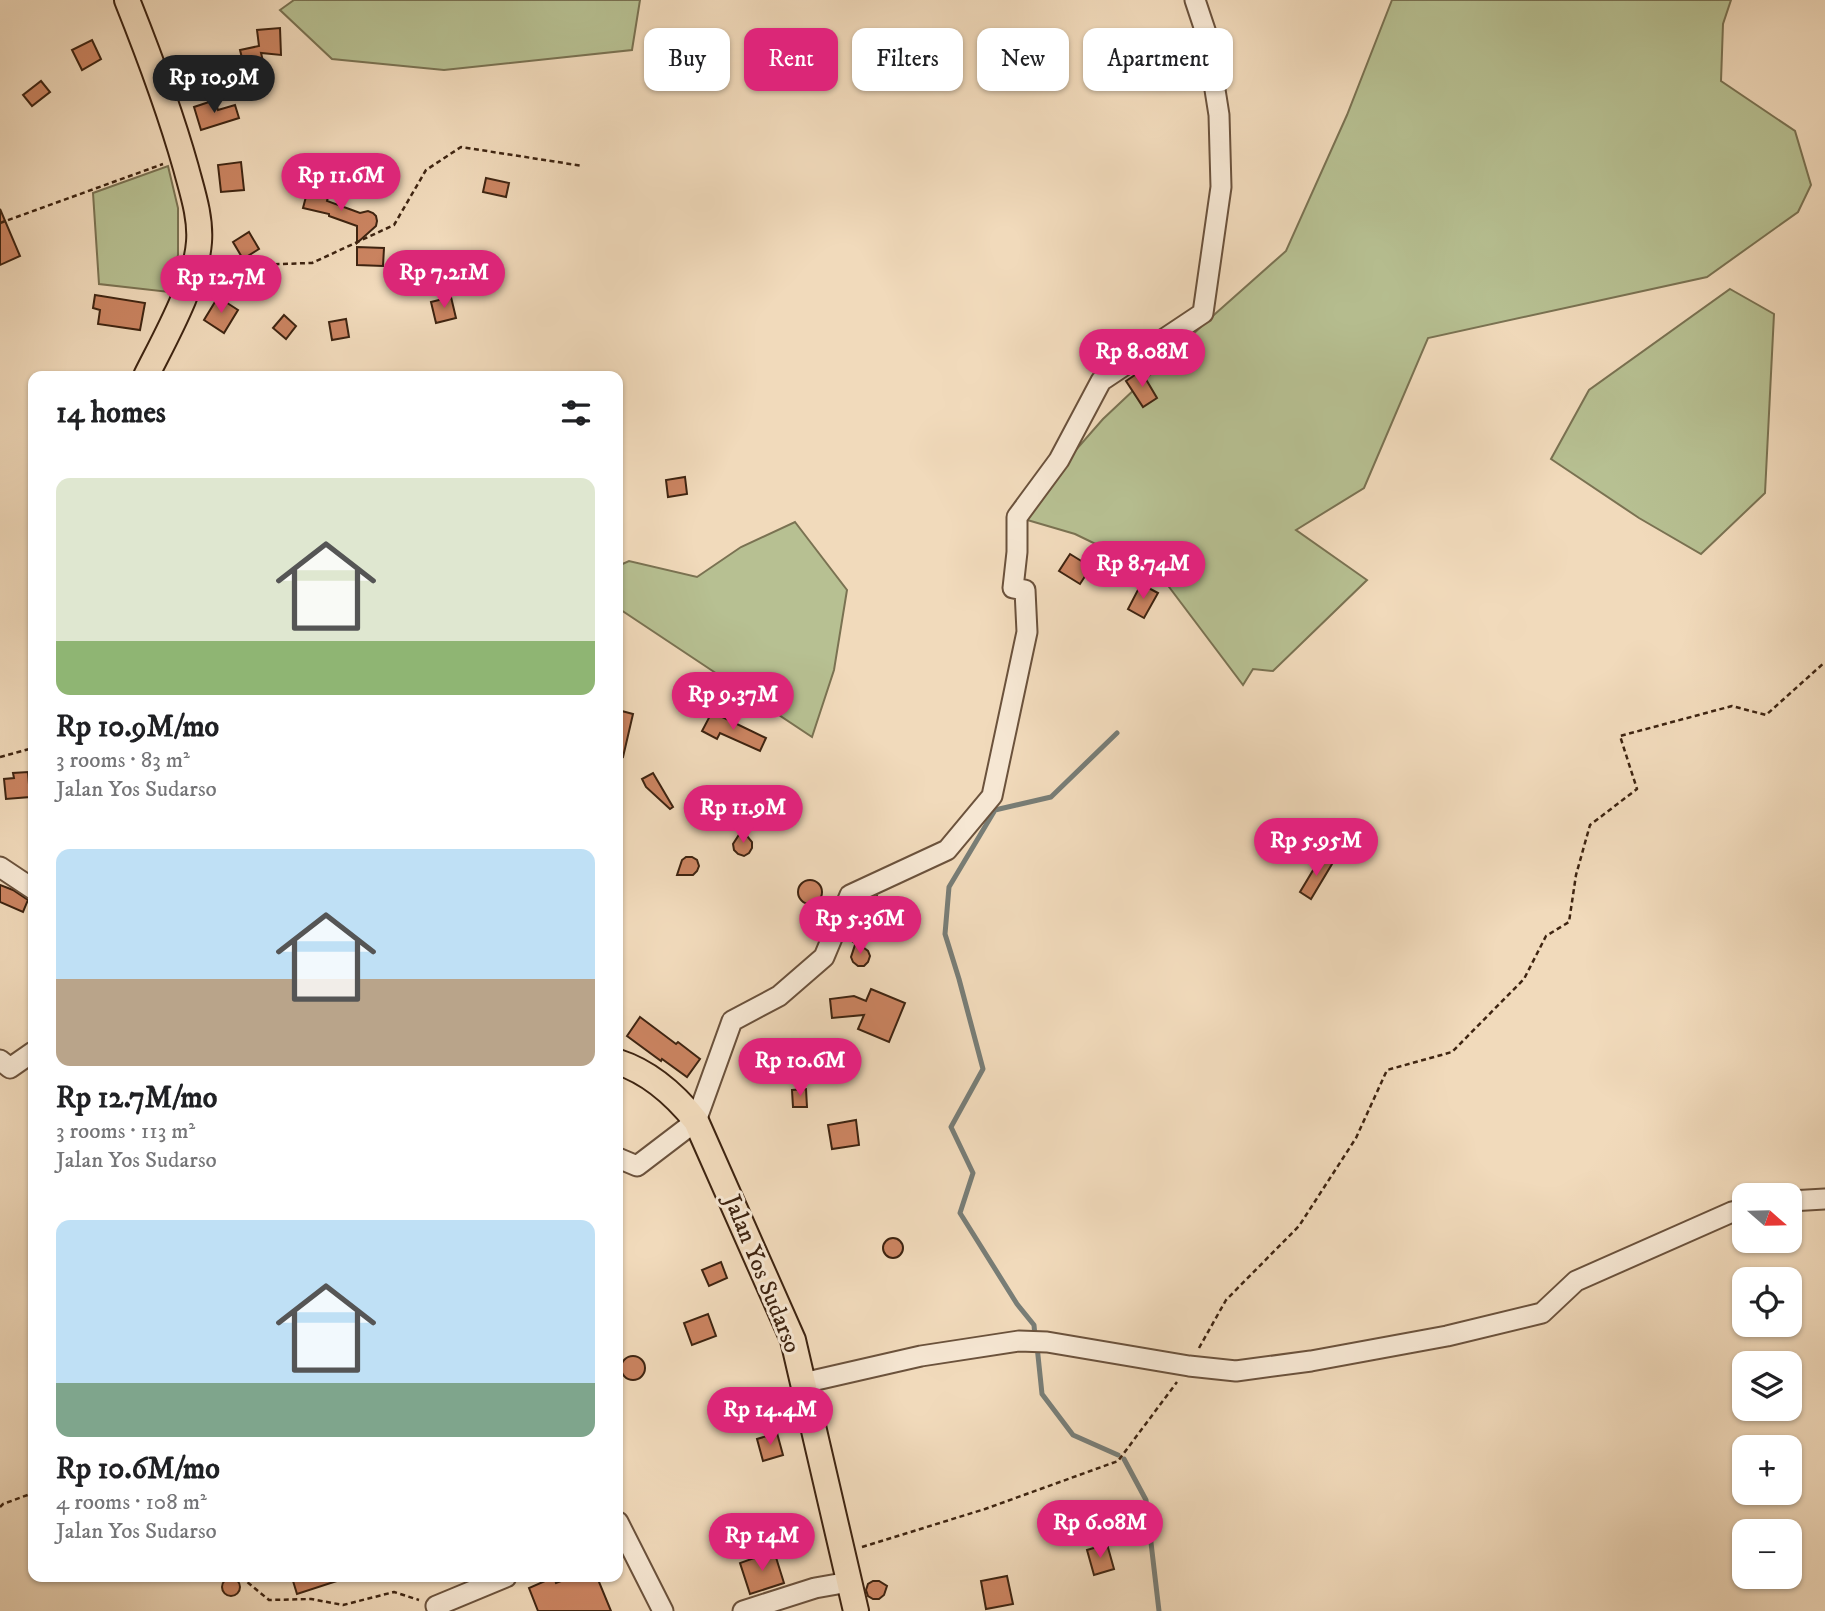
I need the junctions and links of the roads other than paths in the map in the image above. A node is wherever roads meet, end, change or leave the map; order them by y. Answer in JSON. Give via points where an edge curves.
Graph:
{"nodes":[{"id":1,"x":127,"y":0,"type":"edge"},
{"id":2,"x":1195,"y":0,"type":"edge"},
{"id":3,"x":148,"y":371,"type":"edge"},
{"id":4,"x":0,"y":867,"type":"edge"},
{"id":5,"x":28,"y":886,"type":"edge"},
{"id":6,"x":28,"y":1055,"type":"edge"},
{"id":7,"x":0,"y":1060,"type":"edge"},
{"id":8,"x":623,"y":1064,"type":"edge"},
{"id":9,"x":696,"y":1121,"type":"junction"},
{"id":10,"x":623,"y":1160,"type":"edge"},
{"id":11,"x":1825,"y":1199,"type":"edge"},
{"id":12,"x":1802,"y":1200,"type":"edge"},
{"id":13,"x":1732,"y":1212,"type":"edge"},
{"id":14,"x":803,"y":1383,"type":"junction"},
{"id":15,"x":623,"y":1535,"type":"edge"},
{"id":16,"x":494,"y":1582,"type":"edge"},
{"id":17,"x":849,"y":1582,"type":"junction"},
{"id":18,"x":436,"y":1606,"type":"road end"},
{"id":19,"x":663,"y":1611,"type":"edge"},
{"id":20,"x":743,"y":1611,"type":"edge"},
{"id":21,"x":856,"y":1611,"type":"edge"}],
"edges":[{"from":1,"to":3,"type":"main road","via":[[183,157],[196,205],[199,241],[174,319]]},
{"from":2,"to":9,"type":"street","via":[[1206,33],[1220,127],[1221,187],[1203,313],[1101,381],[1059,460],[1017,517],[1013,588],[1026,590],[1027,632],[992,796],[947,850],[850,895],[824,957],[779,996],[732,1021]]},
{"from":4,"to":5,"type":"street"},
{"from":6,"to":7,"type":"street","via":[[10,1068]]},
{"from":8,"to":9,"type":"main road","name":"Jalan Yos Sudarso","via":[[681,1102]]},
{"from":9,"to":10,"type":"street","via":[[637,1166]]},
{"from":9,"to":14,"type":"main road","name":"Jalan Yos Sudarso","via":[[793,1340]]},
{"from":11,"to":12,"type":"street"},
{"from":13,"to":14,"type":"street","via":[[1576,1281],[1542,1313],[1447,1336],[1236,1371],[1019,1341],[921,1356]]},
{"from":14,"to":17,"type":"main road","name":"Jalan Yos Sudarso"},
{"from":15,"to":19,"type":"street"},
{"from":16,"to":18,"type":"street"},
{"from":17,"to":20,"type":"street"},
{"from":17,"to":21,"type":"main road","name":"Jalan Yos Sudarso"}]}
